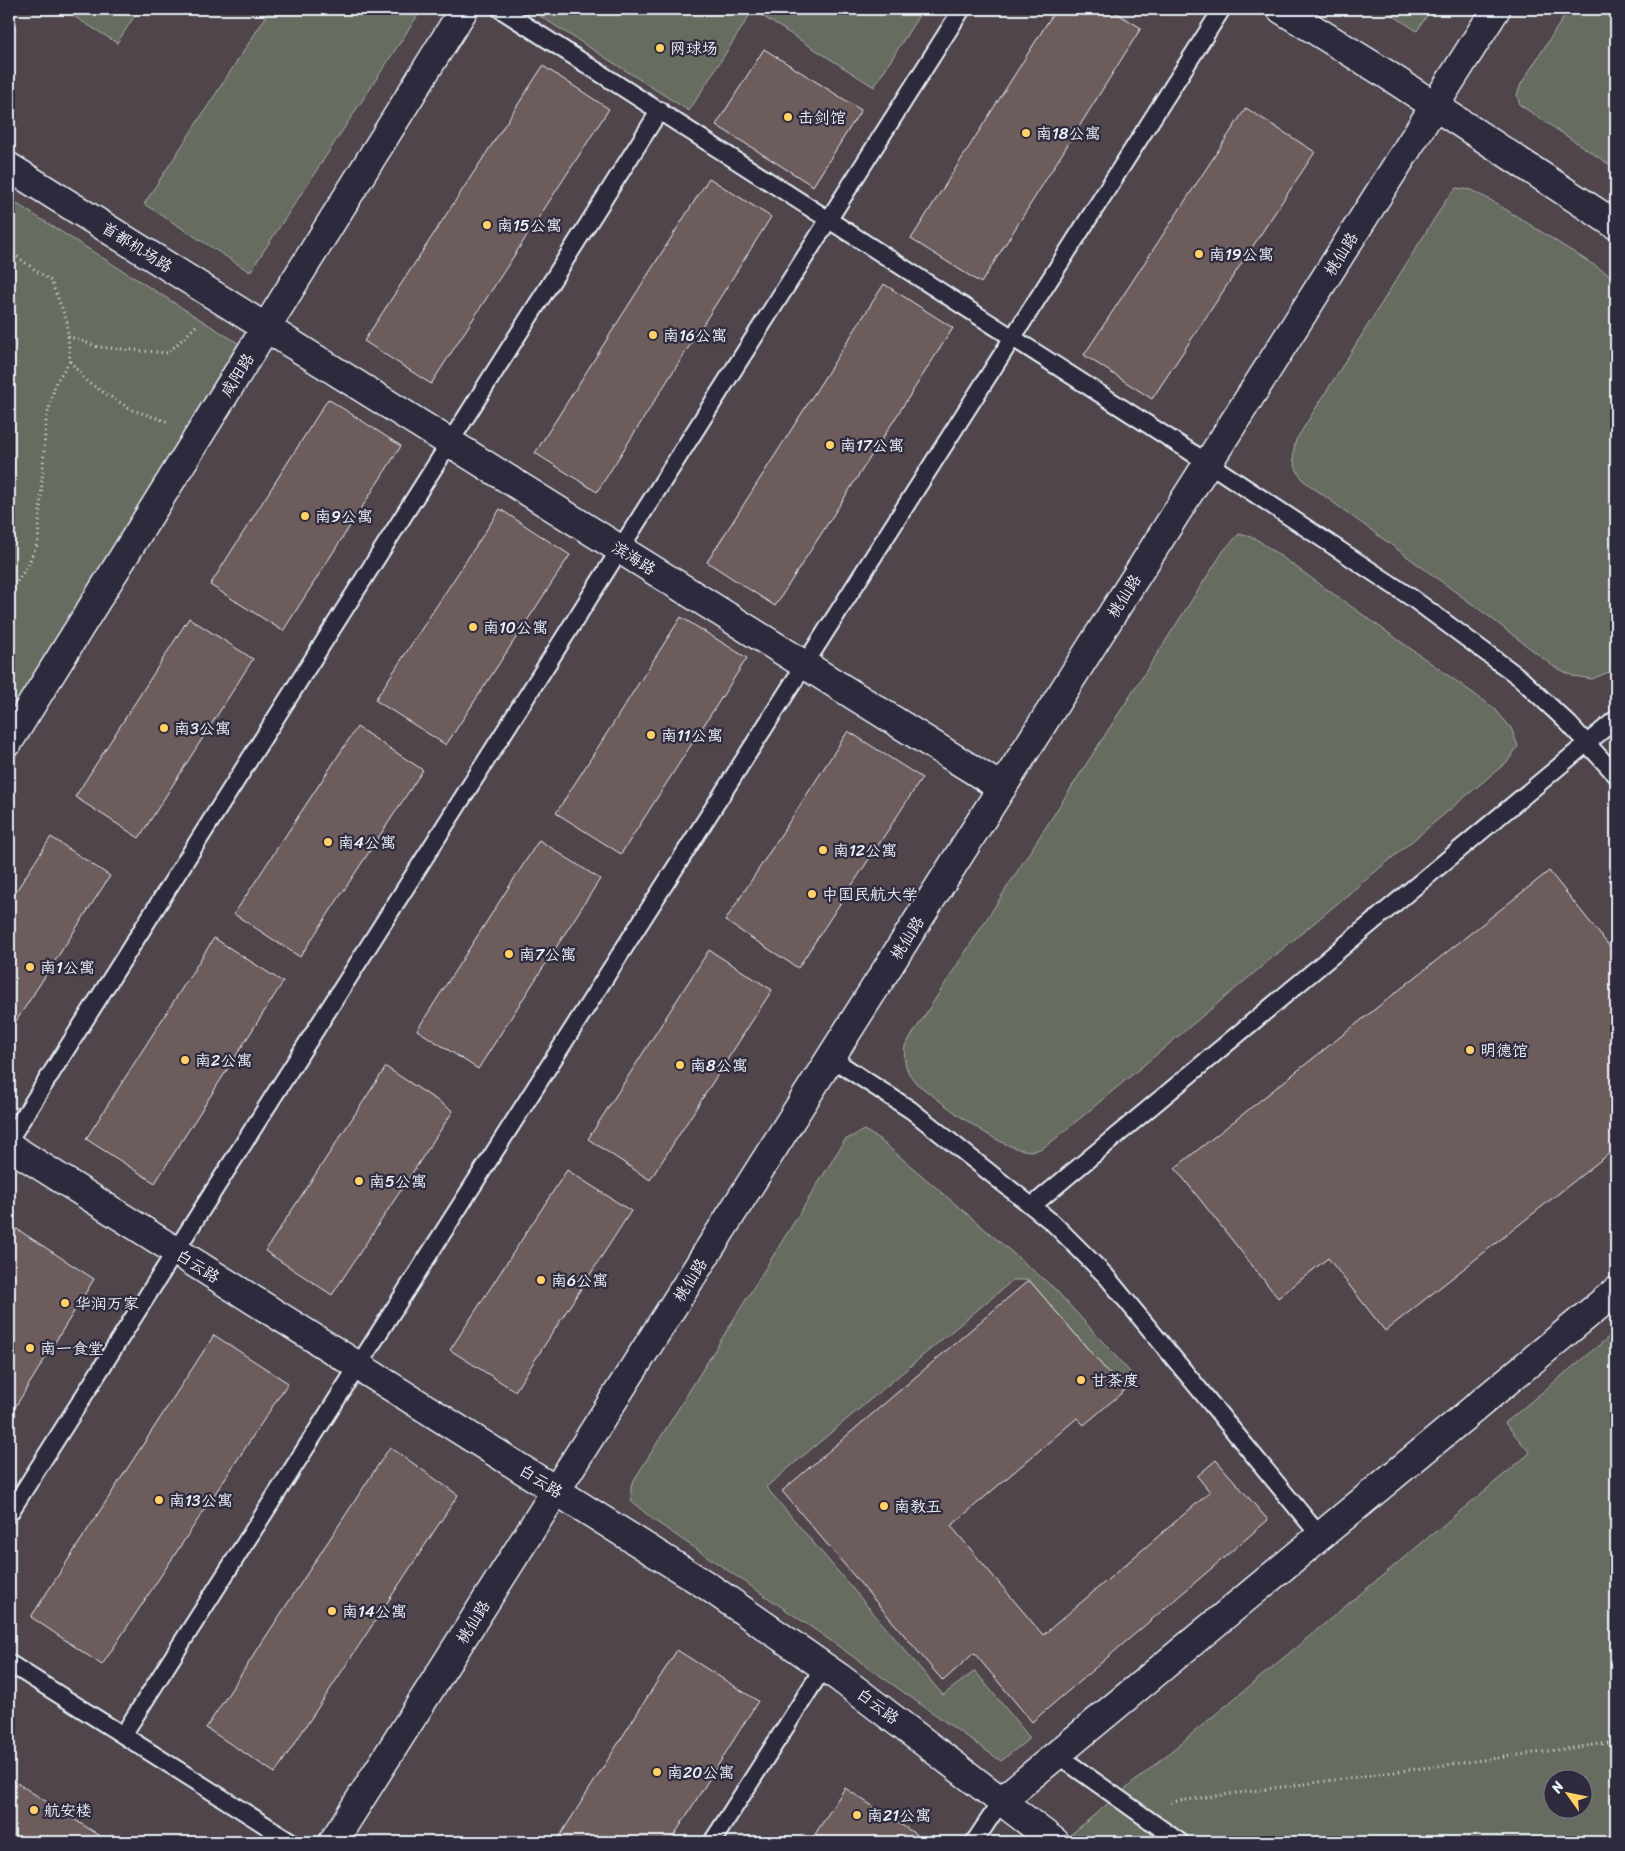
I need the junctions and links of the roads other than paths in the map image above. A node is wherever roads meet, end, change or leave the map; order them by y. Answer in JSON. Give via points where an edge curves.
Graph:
{"nodes":[{"id":1,"x":464,"y":9,"type":"edge"},
{"id":2,"x":500,"y":9,"type":"edge"},
{"id":3,"x":962,"y":9,"type":"edge"},
{"id":4,"x":1222,"y":9,"type":"edge"},
{"id":5,"x":1281,"y":9,"type":"edge"},
{"id":6,"x":1496,"y":9,"type":"edge"},
{"id":7,"x":1435,"y":106,"type":"junction"},
{"id":8,"x":660,"y":110,"type":"junction"},
{"id":9,"x":9,"y":166,"type":"edge"},
{"id":10,"x":829,"y":219,"type":"junction"},
{"id":11,"x":1616,"y":225,"type":"edge"},
{"id":12,"x":266,"y":328,"type":"junction"},
{"id":13,"x":1013,"y":337,"type":"junction"},
{"id":14,"x":450,"y":442,"type":"junction"},
{"id":15,"x":1208,"y":463,"type":"junction"},
{"id":16,"x":620,"y":549,"type":"junction"},
{"id":17,"x":805,"y":665,"type":"junction"},
{"id":18,"x":1616,"y":719,"type":"edge"},
{"id":19,"x":9,"y":741,"type":"edge"},
{"id":20,"x":1587,"y":744,"type":"junction"},
{"id":21,"x":1616,"y":776,"type":"edge"},
{"id":22,"x":1002,"y":788,"type":"junction"},
{"id":23,"x":830,"y":1058,"type":"junction"},
{"id":24,"x":9,"y":1140,"type":"edge"},
{"id":25,"x":9,"y":1146,"type":"edge"},
{"id":26,"x":1032,"y":1206,"type":"junction"},
{"id":27,"x":175,"y":1251,"type":"junction"},
{"id":28,"x":1616,"y":1291,"type":"edge"},
{"id":29,"x":358,"y":1366,"type":"junction"},
{"id":30,"x":556,"y":1490,"type":"junction"},
{"id":31,"x":9,"y":1514,"type":"edge"},
{"id":32,"x":1320,"y":1536,"type":"junction"},
{"id":33,"x":9,"y":1663,"type":"edge"},
{"id":34,"x":824,"y":1667,"type":"junction"},
{"id":35,"x":123,"y":1735,"type":"junction"},
{"id":36,"x":1056,"y":1754,"type":"junction"},
{"id":37,"x":1002,"y":1800,"type":"junction"},
{"id":38,"x":292,"y":1842,"type":"edge"},
{"id":39,"x":333,"y":1842,"type":"edge"},
{"id":40,"x":712,"y":1842,"type":"edge"},
{"id":41,"x":974,"y":1842,"type":"edge"},
{"id":42,"x":1055,"y":1842,"type":"edge"},
{"id":43,"x":1180,"y":1842,"type":"edge"}],
"edges":[{"from":1,"to":12,"type":"street","name":"咸阳路"},
{"from":2,"to":8,"type":"lane"},
{"from":3,"to":10,"type":"lane"},
{"from":4,"to":13,"type":"lane"},
{"from":5,"to":7,"type":"street"},
{"from":6,"to":7,"type":"street","name":"桃仙路"},
{"from":7,"to":11,"type":"street"},
{"from":7,"to":15,"type":"street","name":"桃仙路"},
{"from":8,"to":10,"type":"lane"},
{"from":8,"to":14,"type":"lane"},
{"from":9,"to":12,"type":"street","name":"首都机场路"},
{"from":10,"to":13,"type":"lane"},
{"from":10,"to":16,"type":"lane"},
{"from":12,"to":14,"type":"street","name":"滨海路"},
{"from":12,"to":19,"type":"street","name":"咸阳路"},
{"from":13,"to":15,"type":"lane"},
{"from":13,"to":17,"type":"lane"},
{"from":14,"to":16,"type":"street","name":"滨海路"},
{"from":14,"to":24,"type":"lane"},
{"from":15,"to":20,"type":"lane","via":[[1427,609],[1519,677]]},
{"from":15,"to":22,"type":"street","name":"桃仙路"},
{"from":16,"to":17,"type":"street","name":"滨海路"},
{"from":16,"to":27,"type":"lane"},
{"from":17,"to":22,"type":"street","name":"滨海路"},
{"from":17,"to":29,"type":"lane"},
{"from":18,"to":20,"type":"lane"},
{"from":20,"to":21,"type":"lane"},
{"from":20,"to":26,"type":"lane"},
{"from":22,"to":23,"type":"street","name":"桃仙路"},
{"from":23,"to":26,"type":"lane","via":[[911,1110]]},
{"from":23,"to":30,"type":"street","name":"桃仙路"},
{"from":25,"to":27,"type":"street","name":"白云路"},
{"from":26,"to":32,"type":"lane","via":[[1106,1276]]},
{"from":27,"to":29,"type":"street","name":"白云路"},
{"from":27,"to":31,"type":"lane"},
{"from":28,"to":32,"type":"street"},
{"from":29,"to":30,"type":"street","name":"白云路"},
{"from":29,"to":35,"type":"lane"},
{"from":30,"to":34,"type":"street","name":"白云路","via":[[709,1587]]},
{"from":30,"to":39,"type":"street","name":"桃仙路"},
{"from":32,"to":36,"type":"street"},
{"from":33,"to":35,"type":"lane"},
{"from":34,"to":37,"type":"street","name":"白云路"},
{"from":34,"to":40,"type":"lane"},
{"from":35,"to":38,"type":"lane"},
{"from":36,"to":37,"type":"street"},
{"from":36,"to":43,"type":"lane"},
{"from":37,"to":41,"type":"lane"},
{"from":37,"to":42,"type":"street","name":"白云路"}]}
